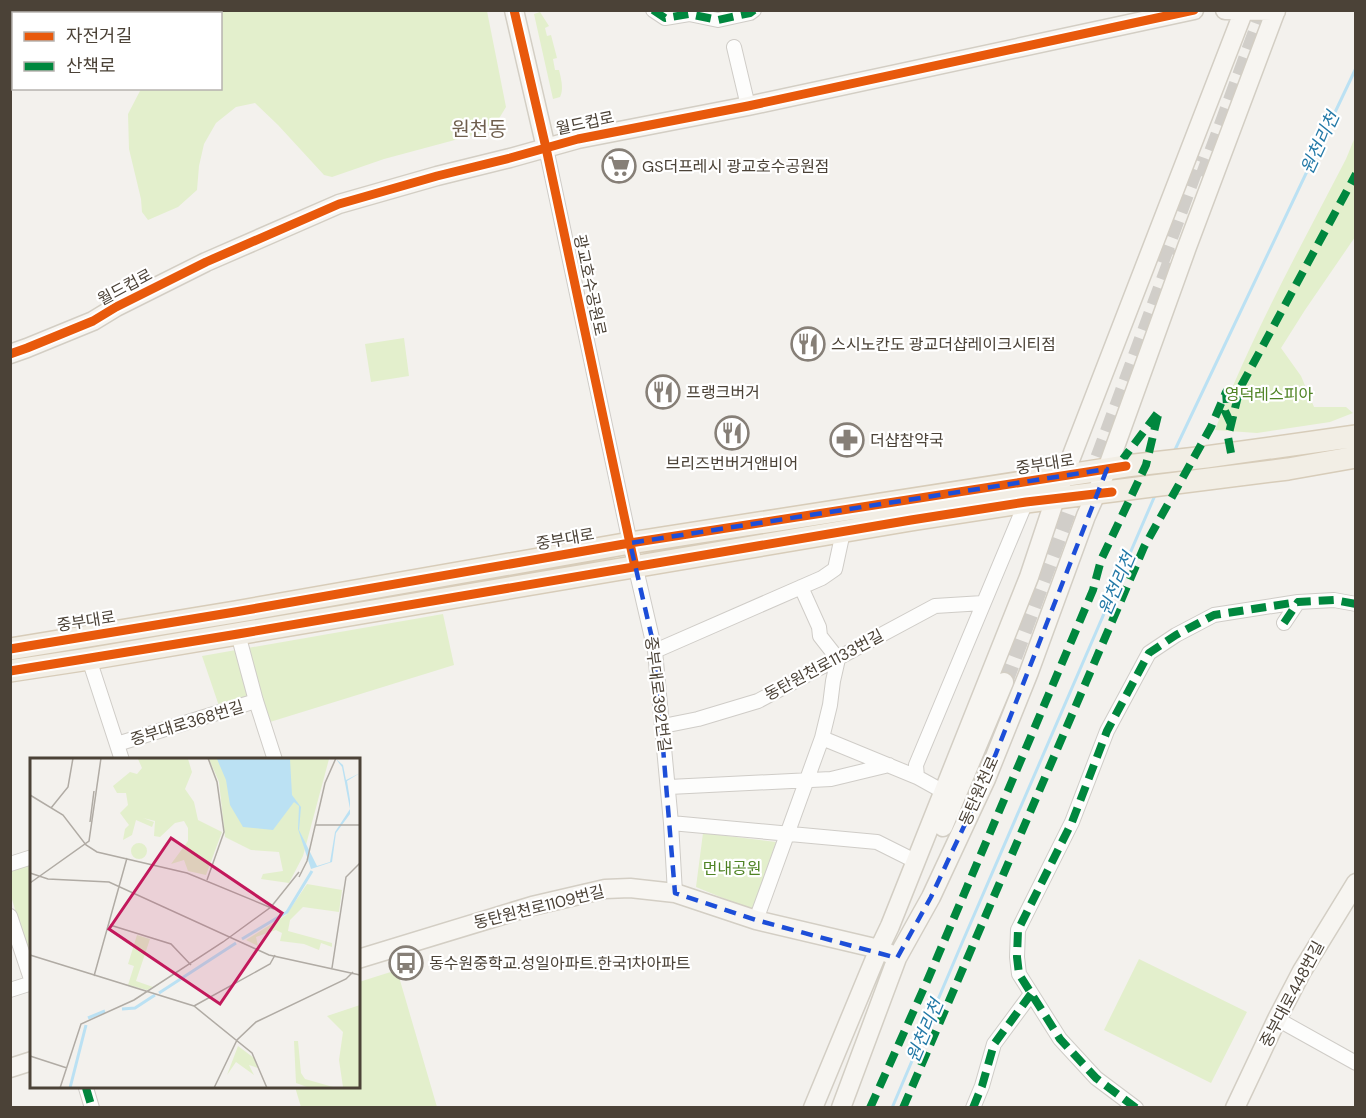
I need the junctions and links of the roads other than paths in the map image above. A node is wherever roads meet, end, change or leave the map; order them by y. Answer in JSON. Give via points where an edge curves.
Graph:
{"nodes":[{"id":1,"x":514,"y":10,"type":"edge"},
{"id":2,"x":653,"y":10,"type":"edge"},
{"id":3,"x":754,"y":10,"type":"edge"},
{"id":4,"x":1194,"y":10,"type":"edge"},
{"id":5,"x":1237,"y":11,"type":"edge"},
{"id":6,"x":1276,"y":11,"type":"edge"},
{"id":7,"x":734,"y":47,"type":"dead end"},
{"id":8,"x":748,"y":106,"type":"junction"},
{"id":9,"x":546,"y":147,"type":"junction"},
{"id":10,"x":10,"y":354,"type":"edge"},
{"id":11,"x":1356,"y":436,"type":"edge"},
{"id":12,"x":1356,"y":457,"type":"edge"},
{"id":13,"x":1116,"y":467,"type":"junction"},
{"id":14,"x":1064,"y":476,"type":"junction"},
{"id":15,"x":1104,"y":493,"type":"junction"},
{"id":16,"x":1054,"y":499,"type":"junction"},
{"id":17,"x":1026,"y":502,"type":"junction"},
{"id":18,"x":843,"y":532,"type":"junction"},
{"id":19,"x":630,"y":543,"type":"junction"},
{"id":20,"x":635,"y":567,"type":"junction"},
{"id":21,"x":801,"y":587,"type":"junction"},
{"id":22,"x":1298,"y":602,"type":"junction"},
{"id":23,"x":983,"y":603,"type":"junction"},
{"id":24,"x":1356,"y":604,"type":"edge"},
{"id":25,"x":1284,"y":623,"type":"dead end"},
{"id":26,"x":238,"y":634,"type":"junction"},
{"id":27,"x":10,"y":649,"type":"edge"},
{"id":28,"x":655,"y":651,"type":"junction"},
{"id":29,"x":89,"y":659,"type":"junction"},
{"id":30,"x":838,"y":659,"type":"junction"},
{"id":31,"x":10,"y":670,"type":"edge"},
{"id":32,"x":256,"y":701,"type":"junction"},
{"id":33,"x":663,"y":726,"type":"junction"},
{"id":34,"x":822,"y":738,"type":"junction"},
{"id":35,"x":117,"y":744,"type":"junction"},
{"id":36,"x":122,"y":758,"type":"edge"},
{"id":37,"x":275,"y":758,"type":"edge"},
{"id":38,"x":889,"y":765,"type":"junction"},
{"id":39,"x":917,"y":777,"type":"junction"},
{"id":40,"x":807,"y":780,"type":"junction"},
{"id":41,"x":669,"y":787,"type":"junction"},
{"id":42,"x":944,"y":792,"type":"junction"},
{"id":43,"x":672,"y":823,"type":"junction"},
{"id":44,"x":787,"y":833,"type":"junction"},
{"id":45,"x":30,"y":858,"type":"edge"},
{"id":46,"x":915,"y":861,"type":"junction"},
{"id":47,"x":10,"y":864,"type":"edge"},
{"id":48,"x":1356,"y":883,"type":"edge"},
{"id":49,"x":675,"y":893,"type":"junction"},
{"id":50,"x":10,"y":916,"type":"edge"},
{"id":51,"x":756,"y":920,"type":"junction"},
{"id":52,"x":879,"y":949,"type":"junction"},
{"id":53,"x":897,"y":957,"type":"junction"},
{"id":54,"x":360,"y":958,"type":"edge"},
{"id":55,"x":30,"y":976,"type":"edge"},
{"id":56,"x":30,"y":983,"type":"edge"},
{"id":57,"x":10,"y":990,"type":"edge"},
{"id":58,"x":1031,"y":994,"type":"junction"},
{"id":59,"x":1277,"y":1019,"type":"junction"},
{"id":60,"x":30,"y":1062,"type":"edge"},
{"id":61,"x":1356,"y":1063,"type":"edge"},
{"id":62,"x":10,"y":1068,"type":"edge"},
{"id":63,"x":86,"y":1088,"type":"dead end"},
{"id":64,"x":92,"y":1107,"type":"edge"},
{"id":65,"x":813,"y":1107,"type":"edge"},
{"id":66,"x":842,"y":1107,"type":"edge"},
{"id":67,"x":973,"y":1107,"type":"edge"},
{"id":68,"x":1135,"y":1107,"type":"edge"},
{"id":69,"x":1235,"y":1107,"type":"edge"}],
"edges":[{"from":1,"to":9,"type":"main road","name":"광교호수공원로"},
{"from":2,"to":3,"type":"street","via":[[665,18],[689,14],[718,20]]},
{"from":4,"to":8,"type":"main road","name":"월드컵로"},
{"from":5,"to":6,"type":"main road"},
{"from":5,"to":14,"type":"main road","name":"동탄원천로"},
{"from":6,"to":13,"type":"main road","name":"동탄원천로","via":[[1187,246]]},
{"from":7,"to":8,"type":"street"},
{"from":8,"to":9,"type":"main road","name":"월드컵로"},
{"from":9,"to":10,"type":"main road","name":"월드컵로","via":[[339,204],[206,262],[93,321]]},
{"from":9,"to":19,"type":"street","name":"광교호수공원로"},
{"from":11,"to":13,"type":"main road","name":"중부대로"},
{"from":12,"to":15,"type":"main road","name":"중부대로"},
{"from":13,"to":14,"type":"main road","name":"중부대로"},
{"from":13,"to":15,"type":"main road","name":"동탄원천로"},
{"from":14,"to":16,"type":"main road","name":"동탄원천로"},
{"from":14,"to":19,"type":"main road","name":"중부대로"},
{"from":15,"to":16,"type":"main road","name":"중부대로"},
{"from":15,"to":53,"type":"main road","name":"동탄원천로","via":[[1086,516],[986,778],[931,897]]},
{"from":16,"to":17,"type":"main road","name":"중부대로"},
{"from":16,"to":42,"type":"main road","name":"동탄원천로","via":[[1029,577]]},
{"from":17,"to":18,"type":"main road","name":"중부대로"},
{"from":17,"to":23,"type":"street"},
{"from":18,"to":20,"type":"main road","name":"중부대로"},
{"from":18,"to":21,"type":"street","via":[[835,569]]},
{"from":19,"to":20,"type":"street","name":"광교호수공원로"},
{"from":19,"to":27,"type":"main road","name":"중부대로"},
{"from":20,"to":26,"type":"main road","name":"중부대로"},
{"from":20,"to":28,"type":"street","name":"중부대로392번길"},
{"from":21,"to":28,"type":"street"},
{"from":21,"to":30,"type":"street","via":[[820,636]]},
{"from":22,"to":24,"type":"street","via":[[1334,600]]},
{"from":22,"to":25,"type":"street"},
{"from":22,"to":58,"type":"street","via":[[1214,615],[1149,653],[1107,731],[1072,822],[1018,930],[1019,974]]},
{"from":23,"to":30,"type":"street","name":"동탄원천로1133번길","via":[[935,606]]},
{"from":23,"to":39,"type":"street","via":[[916,765]]},
{"from":26,"to":29,"type":"main road","name":"중부대로"},
{"from":26,"to":32,"type":"street","name":"중부대로368번길"},
{"from":28,"to":33,"type":"street","name":"중부대로392번길"},
{"from":29,"to":31,"type":"main road","name":"중부대로"},
{"from":29,"to":35,"type":"street"},
{"from":30,"to":33,"type":"street","name":"동탄원천로1133번길","via":[[758,701]]},
{"from":30,"to":34,"type":"street"},
{"from":32,"to":35,"type":"street","name":"중부대로368번길"},
{"from":32,"to":37,"type":"street","name":"중부대로368번길"},
{"from":33,"to":41,"type":"street","name":"중부대로392번길"},
{"from":34,"to":38,"type":"street"},
{"from":34,"to":40,"type":"street"},
{"from":35,"to":36,"type":"street"},
{"from":38,"to":39,"type":"street"},
{"from":38,"to":40,"type":"street","via":[[831,779]]},
{"from":39,"to":42,"type":"street"},
{"from":40,"to":41,"type":"street"},
{"from":40,"to":44,"type":"street"},
{"from":41,"to":43,"type":"street","name":"중부대로392번길"},
{"from":42,"to":46,"type":"main road","name":"동탄원천로"},
{"from":43,"to":44,"type":"street"},
{"from":43,"to":49,"type":"street","name":"중부대로392번길"},
{"from":44,"to":46,"type":"street","via":[[877,842]]},
{"from":44,"to":51,"type":"street"},
{"from":45,"to":47,"type":"street"},
{"from":46,"to":52,"type":"main road","name":"동탄원천로"},
{"from":48,"to":59,"type":"main road","name":"중부대로448번길"},
{"from":49,"to":51,"type":"main road","name":"동탄원천로1109번길"},
{"from":49,"to":54,"type":"main road","name":"동탄원천로1109번길","via":[[605,889],[532,906]]},
{"from":50,"to":55,"type":"street"},
{"from":51,"to":52,"type":"main road","name":"동탄원천로1109번길"},
{"from":52,"to":53,"type":"main road","name":"동탄원천로1109번길"},
{"from":52,"to":53,"type":"main road","via":[[916,890],[1010,683]]},
{"from":52,"to":65,"type":"main road","name":"동탄원천로"},
{"from":53,"to":66,"type":"main road","name":"동탄원천로"},
{"from":56,"to":57,"type":"street"},
{"from":58,"to":67,"type":"street","via":[[994,1044]]},
{"from":58,"to":68,"type":"street","via":[[1060,1039],[1096,1078]]},
{"from":59,"to":61,"type":"street"},
{"from":59,"to":69,"type":"main road","name":"중부대로448번길"},
{"from":60,"to":62,"type":"main road"},
{"from":63,"to":64,"type":"street"}]}
